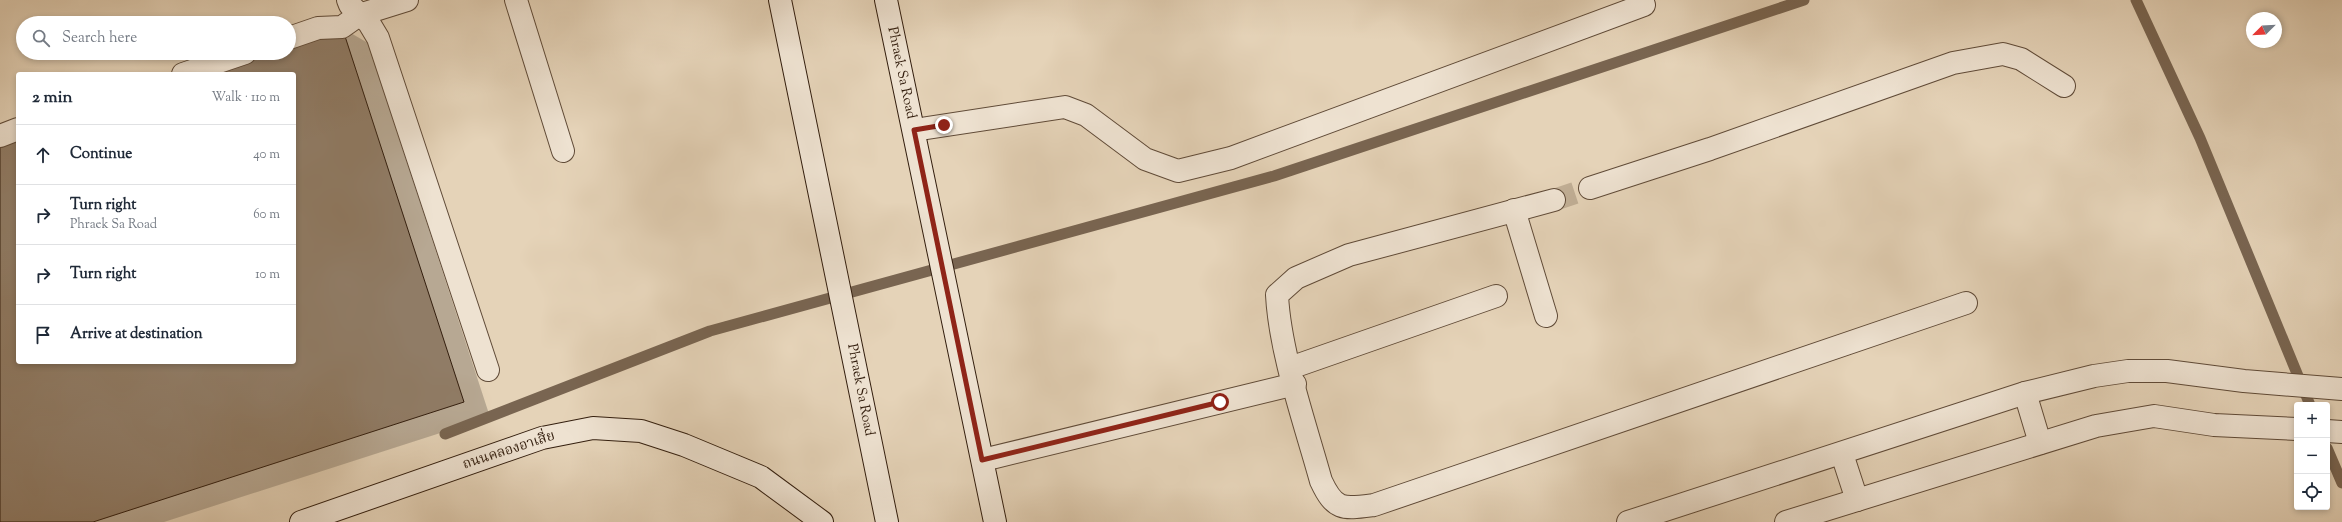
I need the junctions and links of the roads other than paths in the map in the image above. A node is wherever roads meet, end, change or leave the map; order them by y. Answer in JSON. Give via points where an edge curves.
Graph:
{"nodes":[{"id":1,"x":407,"y":0,"type":"edge"},
{"id":2,"x":516,"y":0,"type":"edge"},
{"id":3,"x":780,"y":0,"type":"edge"},
{"id":4,"x":886,"y":0,"type":"edge"},
{"id":5,"x":1644,"y":5,"type":"dead end"},
{"id":6,"x":354,"y":7,"type":"edge"},
{"id":7,"x":296,"y":36,"type":"edge"},
{"id":8,"x":224,"y":60,"type":"edge"},
{"id":9,"x":189,"y":72,"type":"edge"},
{"id":10,"x":2064,"y":86,"type":"dead end"},
{"id":11,"x":914,"y":130,"type":"junction"},
{"id":12,"x":16,"y":131,"type":"edge"},
{"id":13,"x":0,"y":136,"type":"edge"},
{"id":14,"x":563,"y":151,"type":"dead end"},
{"id":15,"x":1590,"y":188,"type":"tunnel mouth"},
{"id":16,"x":1554,"y":200,"type":"tunnel mouth"},
{"id":17,"x":1514,"y":210,"type":"junction"},
{"id":18,"x":1496,"y":296,"type":"dead end"},
{"id":19,"x":1966,"y":303,"type":"dead end"},
{"id":20,"x":1546,"y":316,"type":"dead end"},
{"id":21,"x":488,"y":370,"type":"dead end"},
{"id":22,"x":1293,"y":376,"type":"junction"},
{"id":23,"x":2336,"y":388,"type":"edge"},
{"id":24,"x":2026,"y":393,"type":"junction"},
{"id":25,"x":2294,"y":429,"type":"edge"},
{"id":26,"x":2330,"y":431,"type":"edge"},
{"id":27,"x":2342,"y":432,"type":"edge"},
{"id":28,"x":2040,"y":443,"type":"junction"},
{"id":29,"x":1842,"y":454,"type":"junction"},
{"id":30,"x":982,"y":460,"type":"junction"},
{"id":31,"x":1857,"y":500,"type":"junction"},
{"id":32,"x":1634,"y":521,"type":"edge"},
{"id":33,"x":301,"y":522,"type":"edge"},
{"id":34,"x":822,"y":522,"type":"edge"},
{"id":35,"x":887,"y":522,"type":"edge"},
{"id":36,"x":995,"y":522,"type":"edge"},
{"id":37,"x":1786,"y":522,"type":"edge"}],
"edges":[{"from":1,"to":6,"type":"street"},
{"from":2,"to":14,"type":"street"},
{"from":3,"to":35,"type":"street","name":"Phraek Sa Road"},
{"from":4,"to":11,"type":"street","name":"Phraek Sa Road"},
{"from":5,"to":11,"type":"street","via":[[1231,158],[1178,170],[1145,159],[1086,115],[1064,107]]},
{"from":6,"to":7,"type":"street","via":[[342,27],[318,28]]},
{"from":6,"to":21,"type":"street","via":[[369,23],[378,38]]},
{"from":8,"to":9,"type":"street"},
{"from":10,"to":15,"type":"street","via":[[2021,59],[2003,54],[1953,63],[1710,149]]},
{"from":11,"to":30,"type":"street","name":"Phraek Sa Road"},
{"from":12,"to":13,"type":"street"},
{"from":16,"to":17,"type":"street"},
{"from":17,"to":20,"type":"street"},
{"from":17,"to":22,"type":"street","via":[[1348,255],[1296,278],[1277,295],[1279,321]]},
{"from":18,"to":22,"type":"street"},
{"from":19,"to":22,"type":"street","via":[[1374,505],[1346,509],[1329,498],[1321,481]]},
{"from":22,"to":30,"type":"street"},
{"from":23,"to":24,"type":"street","via":[[2274,384],[2168,371],[2128,371],[2094,376]]},
{"from":24,"to":28,"type":"street"},
{"from":24,"to":29,"type":"street"},
{"from":25,"to":28,"type":"street","via":[[2214,425],[2154,416],[2096,426]]},
{"from":26,"to":27,"type":"street"},
{"from":28,"to":31,"type":"street"},
{"from":29,"to":31,"type":"street"},
{"from":29,"to":32,"type":"street"},
{"from":30,"to":36,"type":"street","name":"Phraek Sa Road"},
{"from":31,"to":37,"type":"street"},
{"from":33,"to":34,"type":"street","name":"ถนนคลองอาเสี่ย","via":[[542,438],[593,428],[641,431],[684,445],[761,478]]}]}
